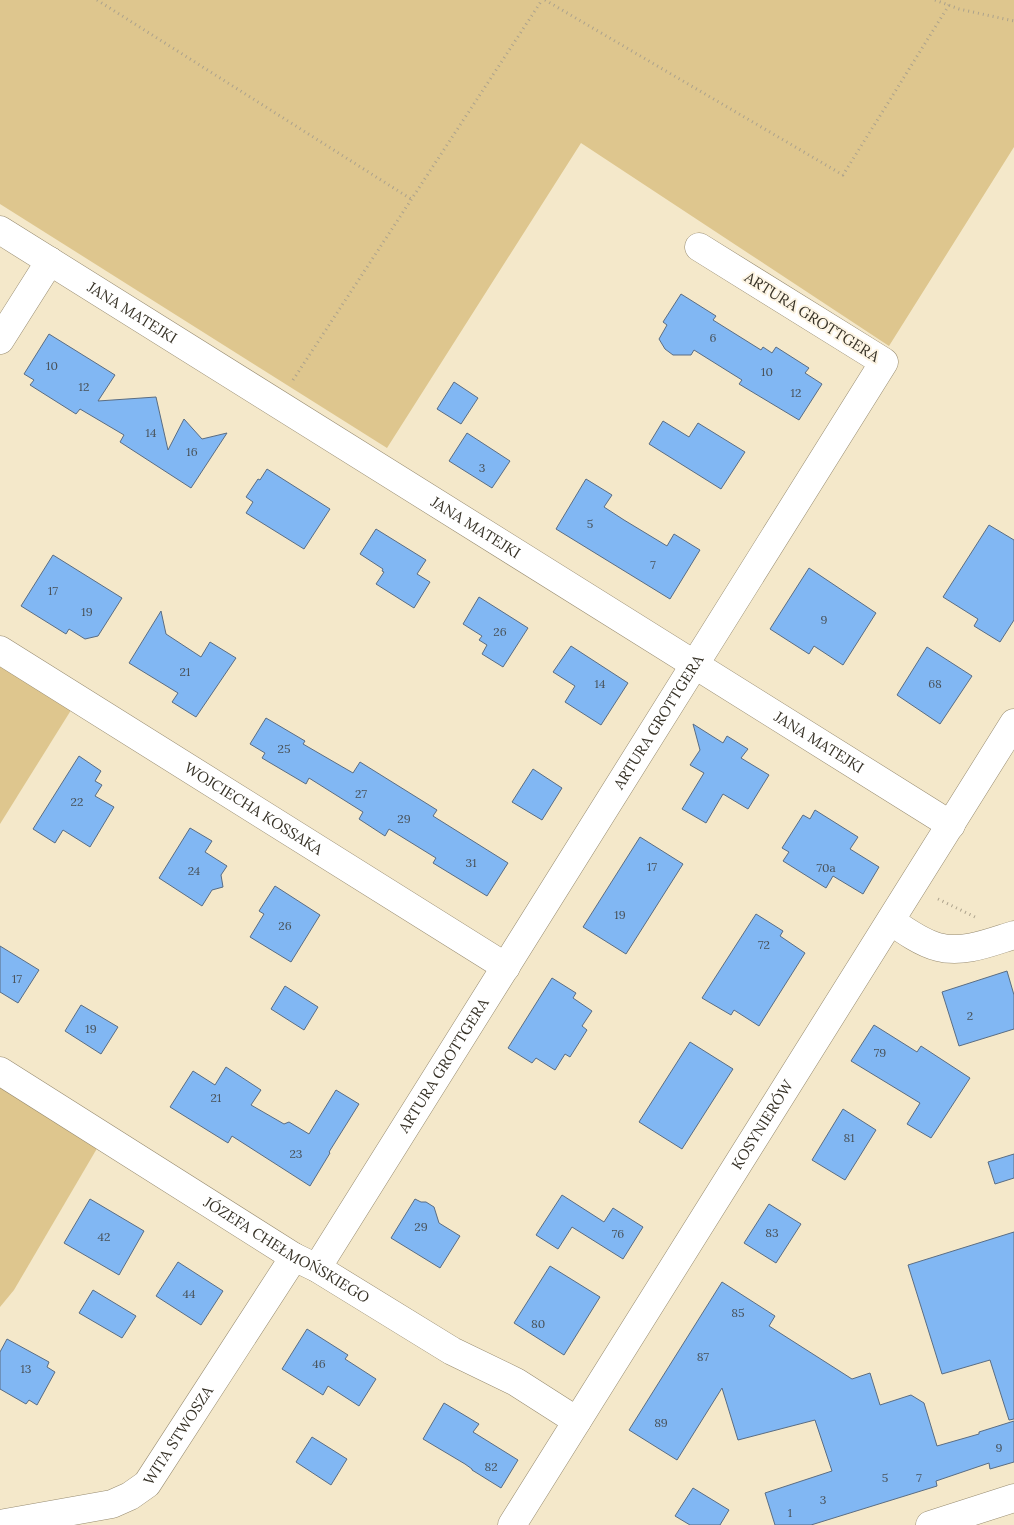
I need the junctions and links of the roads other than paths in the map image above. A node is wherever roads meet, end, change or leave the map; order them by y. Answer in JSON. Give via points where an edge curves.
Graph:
{"nodes":[{"id":1,"x":0,"y":230,"type":"edge"},
{"id":2,"x":699,"y":247,"type":"dead end"},
{"id":3,"x":50,"y":261,"type":"junction"},
{"id":4,"x":0,"y":340,"type":"edge"},
{"id":5,"x":0,"y":650,"type":"edge"},
{"id":6,"x":695,"y":664,"type":"junction"},
{"id":7,"x":1014,"y":723,"type":"edge"},
{"id":8,"x":951,"y":825,"type":"junction"},
{"id":9,"x":890,"y":922,"type":"junction"},
{"id":10,"x":1014,"y":935,"type":"edge"},
{"id":11,"x":506,"y":967,"type":"junction"},
{"id":12,"x":0,"y":1071,"type":"edge"},
{"id":13,"x":306,"y":1263,"type":"junction"},
{"id":14,"x":577,"y":1421,"type":"junction"},
{"id":15,"x":1014,"y":1498,"type":"edge"},
{"id":16,"x":0,"y":1524,"type":"edge"},
{"id":17,"x":512,"y":1525,"type":"edge"},
{"id":18,"x":930,"y":1525,"type":"edge"}],
"edges":[{"from":1,"to":3,"type":"street","name":"JANA MATEJKI"},
{"from":2,"to":6,"type":"street","name":"ARTURA GROTTGERA","via":[[884,362]]},
{"from":3,"to":4,"type":"street"},
{"from":3,"to":6,"type":"street","name":"JANA MATEJKI"},
{"from":5,"to":11,"type":"street","name":"WOJCIECHA KOSSAKA"},
{"from":6,"to":8,"type":"street","name":"JANA MATEJKI"},
{"from":6,"to":11,"type":"street","name":"ARTURA GROTTGERA"},
{"from":7,"to":8,"type":"street","name":"KOSYNIERÓW"},
{"from":8,"to":9,"type":"street","name":"KOSYNIERÓW"},
{"from":9,"to":10,"type":"street","via":[[938,948],[980,946]]},
{"from":9,"to":14,"type":"street","name":"KOSYNIERÓW"},
{"from":11,"to":13,"type":"street","name":"ARTURA GROTTGERA"},
{"from":12,"to":13,"type":"street","name":"JÓZEFA CHEŁMOŃSKIEGO"},
{"from":13,"to":14,"type":"street","name":"JÓZEFA CHEŁMOŃSKIEGO","via":[[452,1351],[516,1382]]},
{"from":13,"to":16,"type":"street","name":"WITA STWOSZA","via":[[147,1484],[112,1504]]},
{"from":14,"to":17,"type":"street","name":"KOSYNIERÓW"},
{"from":15,"to":18,"type":"street"}]}
